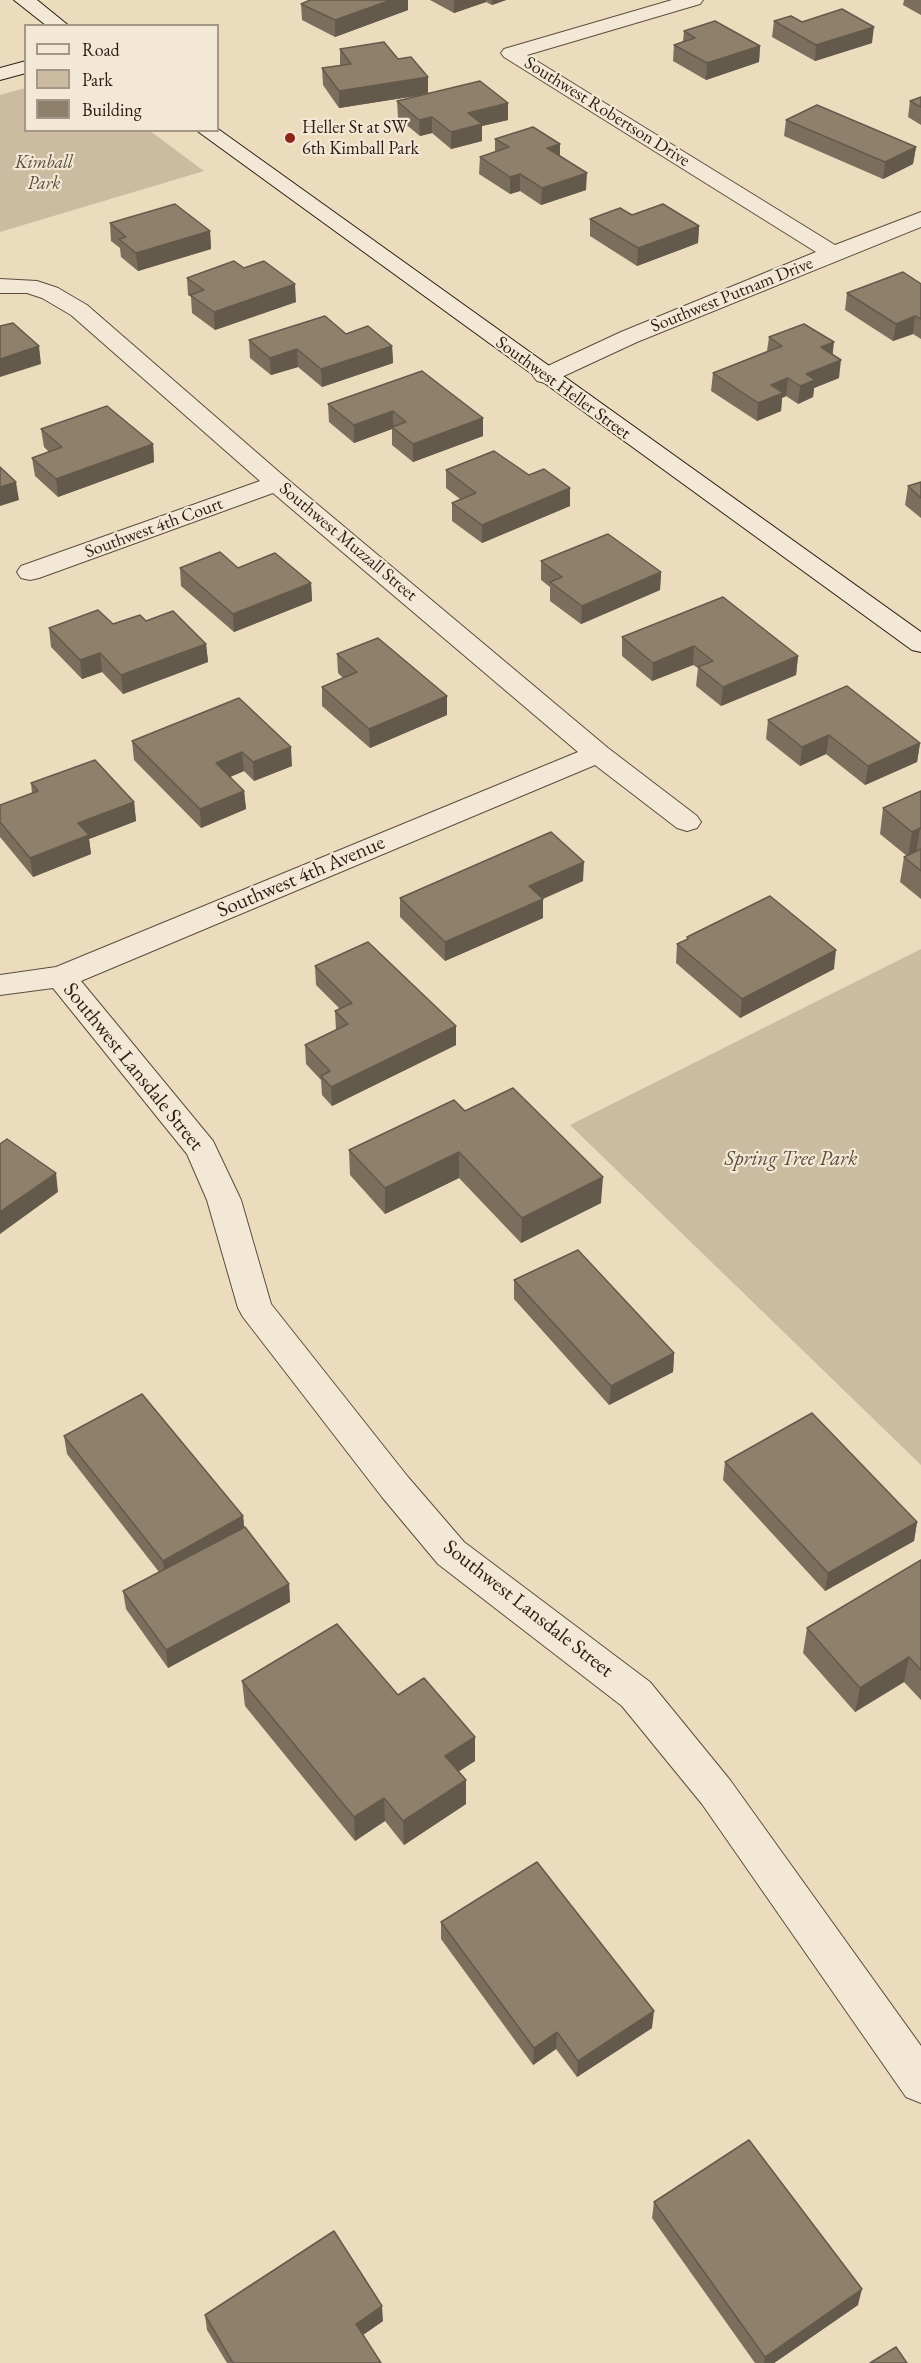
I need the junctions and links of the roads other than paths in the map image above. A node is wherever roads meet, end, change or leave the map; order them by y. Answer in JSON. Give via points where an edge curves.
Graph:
{"nodes":[{"id":1,"x":24,"y":0,"type":"edge"},
{"id":2,"x":693,"y":0,"type":"edge"},
{"id":3,"x":57,"y":24,"type":"edge"},
{"id":4,"x":24,"y":68,"type":"edge"},
{"id":5,"x":0,"y":74,"type":"edge"},
{"id":6,"x":209,"y":132,"type":"edge"},
{"id":7,"x":921,"y":219,"type":"edge"},
{"id":8,"x":833,"y":253,"type":"junction"},
{"id":9,"x":0,"y":286,"type":"edge"},
{"id":10,"x":545,"y":376,"type":"junction"},
{"id":11,"x":277,"y":483,"type":"junction"},
{"id":12,"x":30,"y":572,"type":"dead end"},
{"id":13,"x":921,"y":644,"type":"edge"},
{"id":14,"x":598,"y":754,"type":"junction"},
{"id":15,"x":687,"y":822,"type":"dead end"},
{"id":16,"x":61,"y":977,"type":"junction"},
{"id":17,"x":0,"y":985,"type":"edge"},
{"id":18,"x":921,"y":2082,"type":"edge"}],
"edges":[{"from":1,"to":3,"type":"street"},
{"from":2,"to":8,"type":"street","name":"Southwest Robertson Drive","via":[[511,53]]},
{"from":4,"to":5,"type":"street"},
{"from":6,"to":10,"type":"street","name":"Southwest Heller Street"},
{"from":7,"to":8,"type":"street","name":"Southwest Putnam Drive"},
{"from":8,"to":10,"type":"street","name":"Southwest Putnam Drive"},
{"from":9,"to":11,"type":"street","name":"Southwest Muzzall Street","via":[[29,286],[79,310]]},
{"from":10,"to":13,"type":"street","name":"Southwest Heller Street"},
{"from":11,"to":12,"type":"street","name":"Southwest 4th Court"},
{"from":11,"to":14,"type":"street","name":"Southwest Muzzall Street"},
{"from":14,"to":15,"type":"street","name":"Southwest Muzzall Street"},
{"from":14,"to":16,"type":"street","name":"Southwest 4th Avenue"},
{"from":16,"to":17,"type":"street","name":"Southwest 4th Avenue"},
{"from":16,"to":18,"type":"street","name":"Southwest Lansdale Street","via":[[201,1149],[224,1200],[255,1308],[262,1318],[451,1553],[636,1694],[716,1792]]}]}
